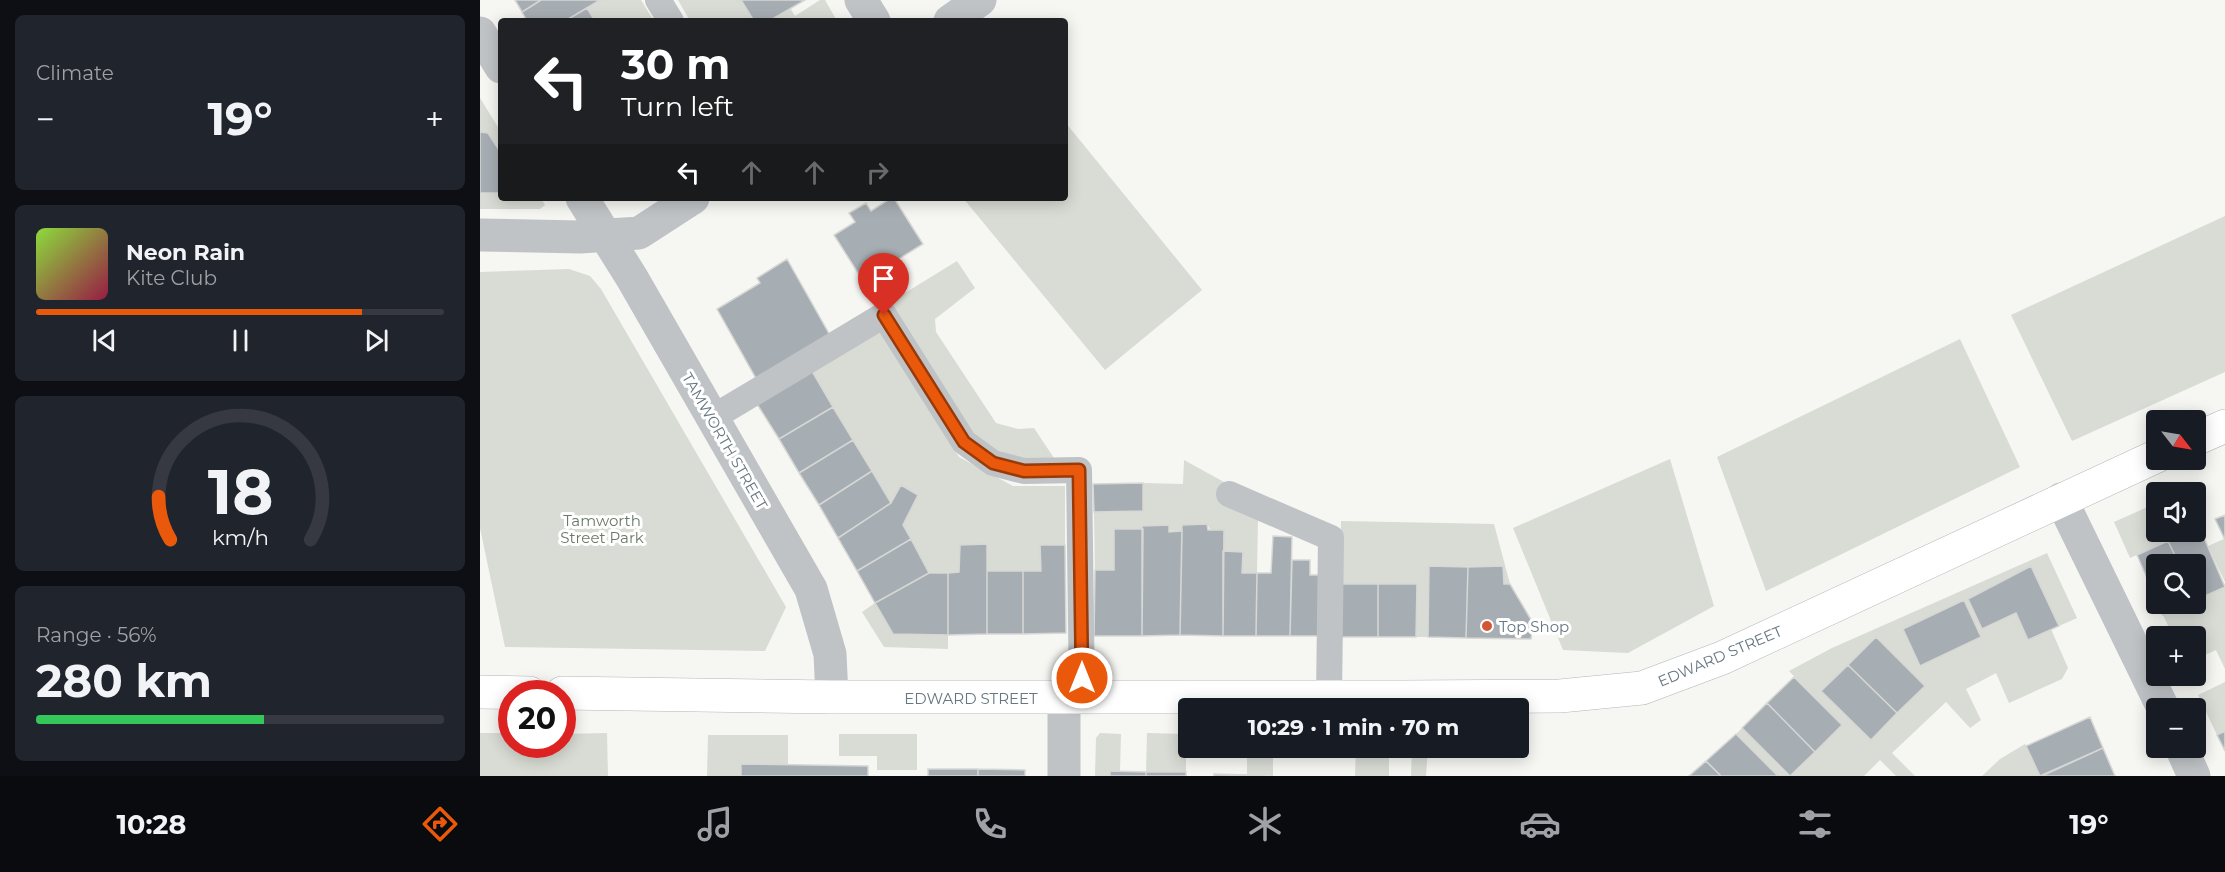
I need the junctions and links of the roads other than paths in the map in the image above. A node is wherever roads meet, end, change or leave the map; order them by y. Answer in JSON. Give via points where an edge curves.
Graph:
{"nodes":[{"id":1,"x":658,"y":0,"type":"edge"},
{"id":2,"x":861,"y":0,"type":"edge"},
{"id":3,"x":980,"y":0,"type":"edge"},
{"id":4,"x":669,"y":18,"type":"edge"},
{"id":5,"x":872,"y":18,"type":"edge"},
{"id":6,"x":954,"y":18,"type":"edge"},
{"id":7,"x":480,"y":33,"type":"edge"},
{"id":8,"x":498,"y":62,"type":"edge"},
{"id":9,"x":584,"y":201,"type":"edge"},
{"id":10,"x":688,"y":201,"type":"edge"},
{"id":11,"x":480,"y":235,"type":"edge"},
{"id":12,"x":605,"y":235,"type":"junction"},
{"id":13,"x":712,"y":418,"type":"junction"},
{"id":14,"x":2225,"y":426,"type":"edge"},
{"id":15,"x":2206,"y":435,"type":"edge"},
{"id":16,"x":2146,"y":461,"type":"edge"},
{"id":17,"x":1229,"y":494,"type":"dead end"},
{"id":18,"x":2061,"y":499,"type":"junction"},
{"id":19,"x":480,"y":692,"type":"edge"},
{"id":20,"x":498,"y":692,"type":"edge"},
{"id":21,"x":576,"y":693,"type":"edge"},
{"id":22,"x":832,"y":697,"type":"junction"},
{"id":23,"x":1329,"y":697,"type":"junction"},
{"id":24,"x":1073,"y":698,"type":"junction"},
{"id":25,"x":2158,"y":698,"type":"edge"},
{"id":26,"x":2186,"y":758,"type":"edge"},
{"id":27,"x":1064,"y":776,"type":"edge"},
{"id":28,"x":2194,"y":776,"type":"edge"}],
"edges":[{"from":1,"to":4,"type":"lane"},
{"from":2,"to":5,"type":"street"},
{"from":3,"to":6,"type":"street"},
{"from":7,"to":8,"type":"street"},
{"from":9,"to":12,"type":"street","name":"TAMWORTH STREET"},
{"from":10,"to":12,"type":"street","via":[[639,233]]},
{"from":11,"to":12,"type":"street"},
{"from":12,"to":13,"type":"street","name":"TAMWORTH STREET"},
{"from":13,"to":22,"type":"street","name":"TAMWORTH STREET","via":[[811,589],[830,654]]},
{"from":13,"to":24,"type":"lane","via":[[884,315],[964,442],[993,463],[1024,471],[1079,470]]},
{"from":14,"to":15,"type":"main road"},
{"from":16,"to":18,"type":"main road","name":"EDWARD STREET"},
{"from":17,"to":23,"type":"lane","via":[[1331,538]]},
{"from":18,"to":23,"type":"main road","name":"EDWARD STREET","via":[[1722,658],[1642,688],[1560,696]]},
{"from":18,"to":25,"type":"street"},
{"from":19,"to":20,"type":"main road"},
{"from":21,"to":22,"type":"main road","name":"EDWARD STREET"},
{"from":22,"to":24,"type":"main road","name":"EDWARD STREET"},
{"from":23,"to":24,"type":"main road","name":"EDWARD STREET"},
{"from":24,"to":27,"type":"street"},
{"from":26,"to":28,"type":"street"}]}
